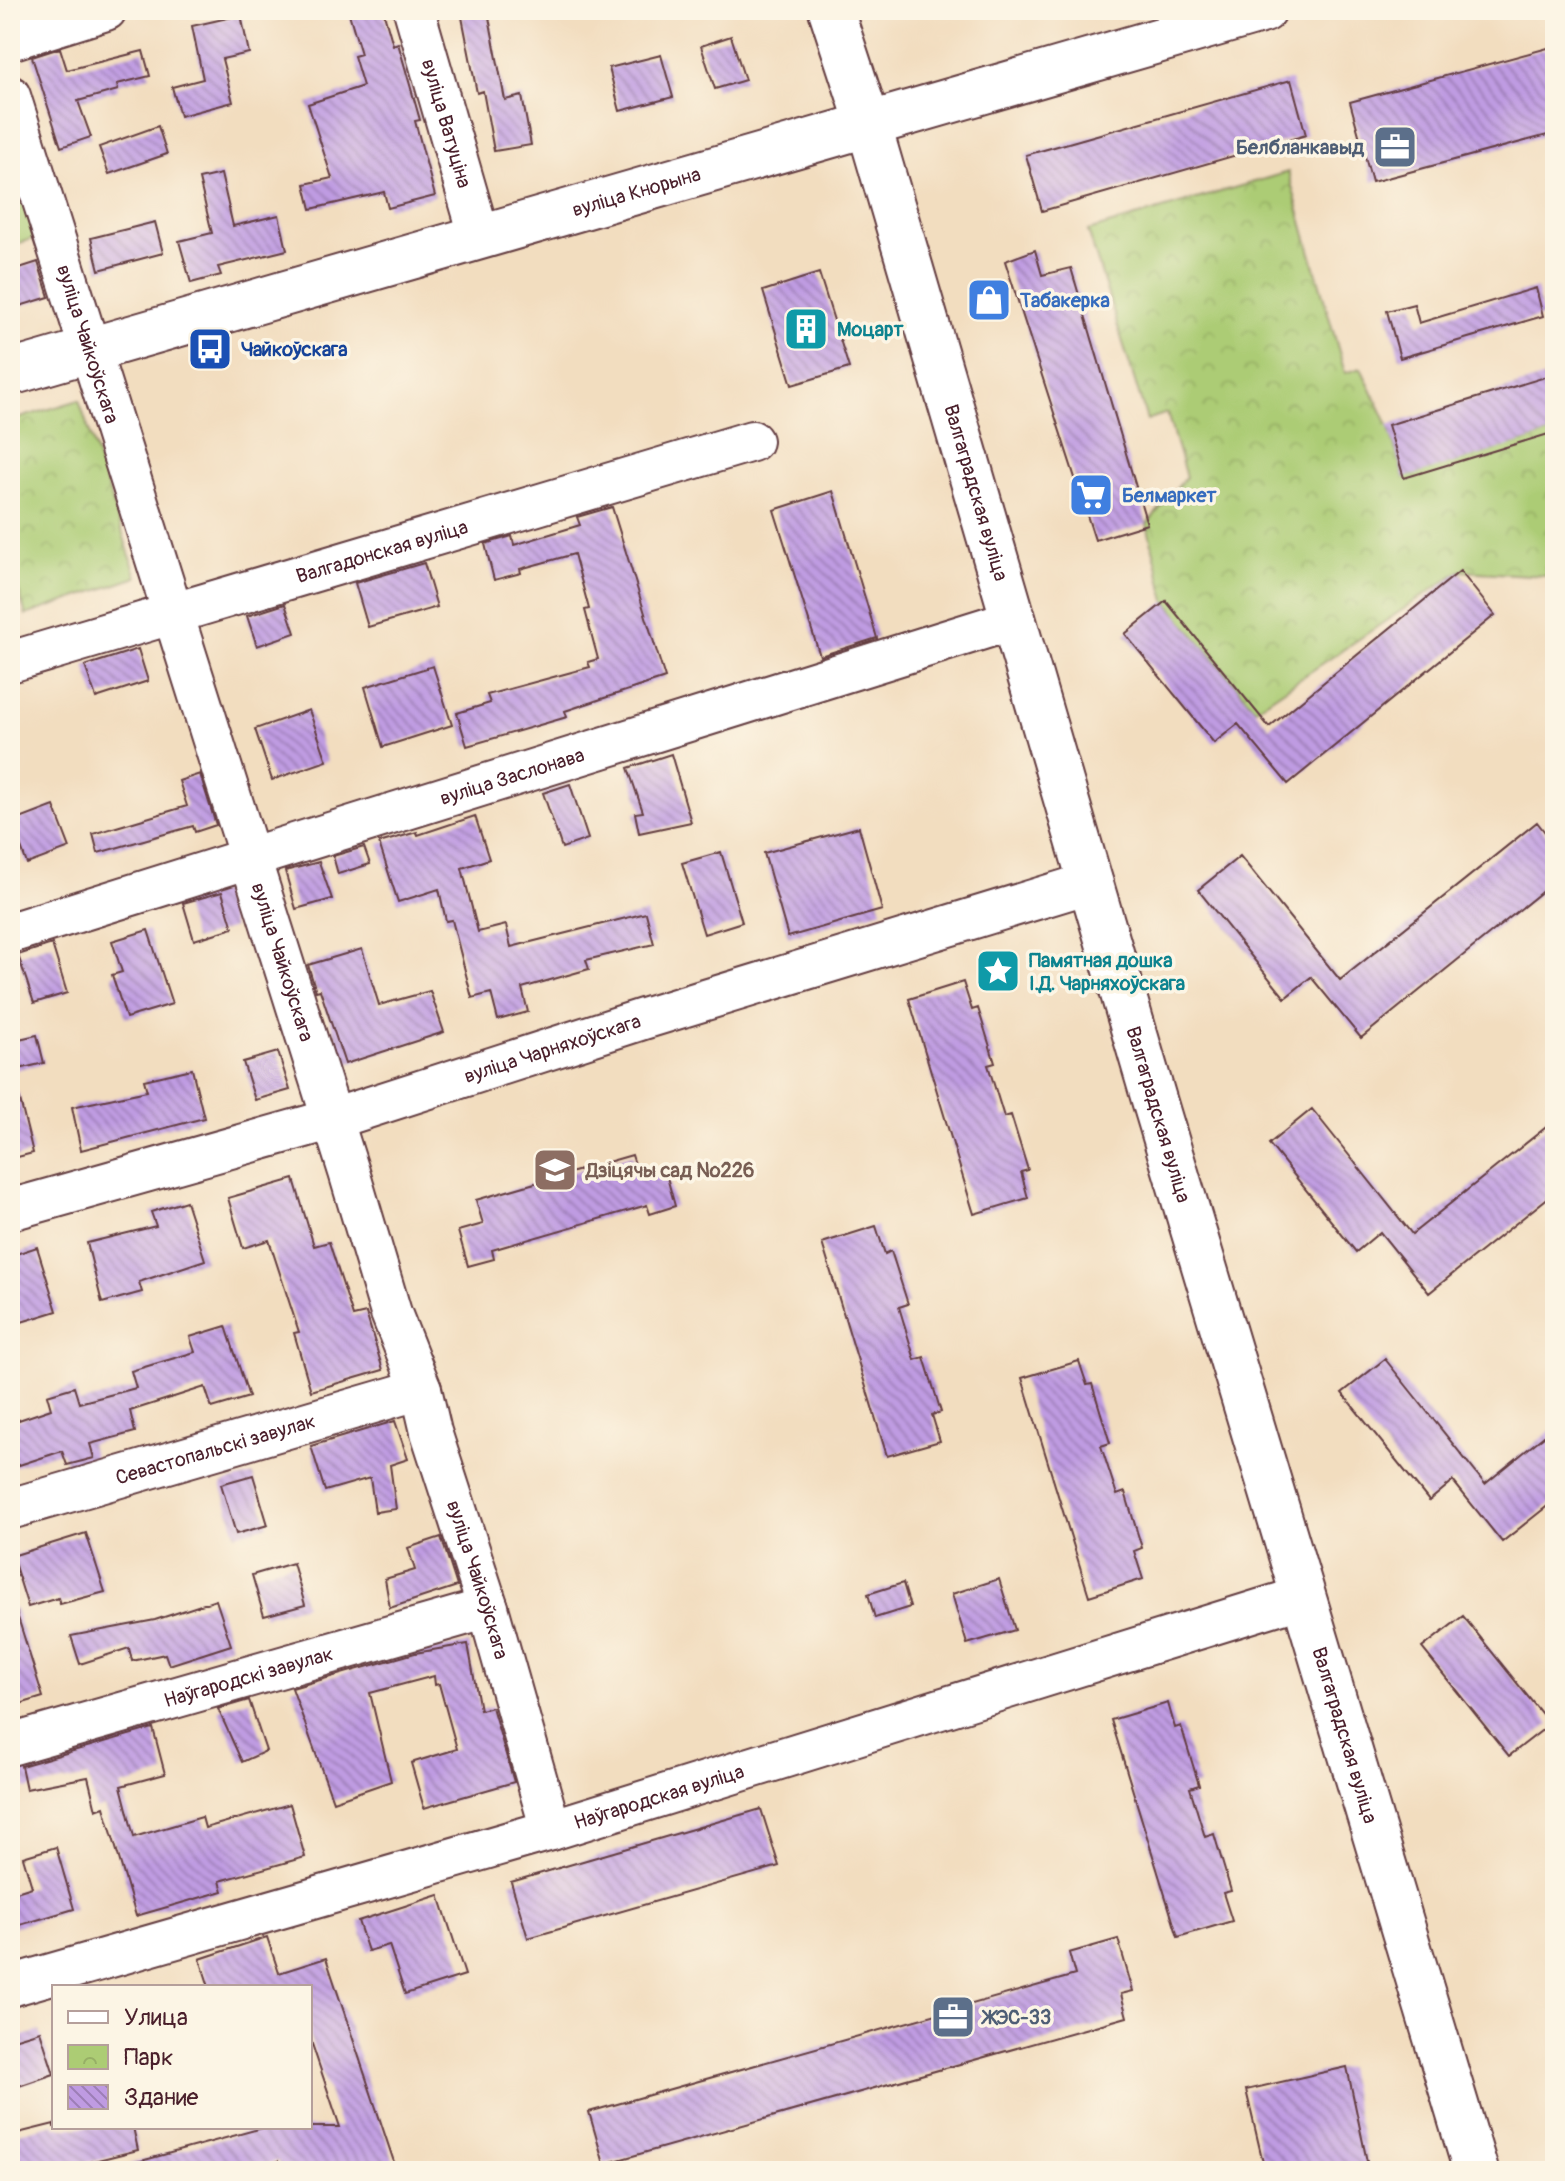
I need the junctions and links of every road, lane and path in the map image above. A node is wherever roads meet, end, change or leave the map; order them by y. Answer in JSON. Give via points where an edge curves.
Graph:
{"nodes":[{"id":1,"x":106,"y":10,"type":"edge"},
{"id":2,"x":414,"y":10,"type":"edge"},
{"id":3,"x":831,"y":10,"type":"edge"},
{"id":4,"x":1264,"y":10,"type":"edge"},
{"id":5,"x":10,"y":40,"type":"edge"},
{"id":6,"x":10,"y":96,"type":"edge"},
{"id":7,"x":869,"y":126,"type":"junction"},
{"id":8,"x":480,"y":238,"type":"junction"},
{"id":9,"x":90,"y":350,"type":"junction"},
{"id":10,"x":10,"y":373,"type":"edge"},
{"id":11,"x":752,"y":441,"type":"dead end"},
{"id":12,"x":173,"y":614,"type":"junction"},
{"id":13,"x":1015,"y":619,"type":"junction"},
{"id":14,"x":10,"y":662,"type":"edge"},
{"id":15,"x":251,"y":859,"type":"junction"},
{"id":16,"x":1092,"y":882,"type":"junction"},
{"id":17,"x":10,"y":933,"type":"edge"},
{"id":18,"x":333,"y":1119,"type":"junction"},
{"id":19,"x":10,"y":1210,"type":"edge"},
{"id":20,"x":421,"y":1389,"type":"junction"},
{"id":21,"x":10,"y":1509,"type":"edge"},
{"id":22,"x":1304,"y":1596,"type":"junction"},
{"id":23,"x":488,"y":1608,"type":"junction"},
{"id":24,"x":10,"y":1745,"type":"edge"},
{"id":25,"x":551,"y":1830,"type":"junction"},
{"id":26,"x":10,"y":1986,"type":"edge"},
{"id":27,"x":1476,"y":2171,"type":"edge"}],
"edges":[{"from":1,"to":5,"type":"street"},
{"from":2,"to":8,"type":"street","name":"вуліца Ватуціна"},
{"from":3,"to":7,"type":"main road","name":"Валгаградская вуліца"},
{"from":4,"to":7,"type":"main road","name":"вуліца Кнорына"},
{"from":6,"to":9,"type":"street","name":"вуліца Чайкоўскага"},
{"from":7,"to":8,"type":"main road","name":"вуліца Кнорына"},
{"from":7,"to":13,"type":"main road","name":"Валгаградская вуліца"},
{"from":8,"to":9,"type":"main road","name":"вуліца Кнорына"},
{"from":9,"to":10,"type":"main road","name":"вуліца Кнорына"},
{"from":9,"to":12,"type":"street","name":"вуліца Чайкоўскага"},
{"from":11,"to":12,"type":"street","name":"Валгадонская вуліца"},
{"from":12,"to":14,"type":"street","name":"Валгадонская вуліца"},
{"from":12,"to":15,"type":"street","name":"вуліца Чайкоўскага"},
{"from":13,"to":15,"type":"street","name":"вуліца Заслонава"},
{"from":13,"to":16,"type":"main road","name":"Валгаградская вуліца"},
{"from":15,"to":17,"type":"street","name":"вуліца Заслонава"},
{"from":15,"to":18,"type":"street","name":"вуліца Чайкоўскага"},
{"from":16,"to":18,"type":"street","name":"вуліца Чарняхоўскага"},
{"from":16,"to":22,"type":"main road","name":"Валгаградская вуліца"},
{"from":18,"to":19,"type":"street","name":"вуліца Чарняхоўскага"},
{"from":18,"to":20,"type":"street","name":"вуліца Чайкоўскага","via":[[393,1319]]},
{"from":20,"to":21,"type":"street","name":"Севастопальскі завулак"},
{"from":20,"to":23,"type":"street","name":"вуліца Чайкоўскага"},
{"from":22,"to":25,"type":"street","name":"Наўгародская вуліца"},
{"from":22,"to":27,"type":"main road","name":"Валгаградская вуліца"},
{"from":23,"to":24,"type":"street","name":"Наўгародскі завулак"},
{"from":23,"to":25,"type":"street","name":"вуліца Чайкоўскага"},
{"from":25,"to":26,"type":"street","name":"Наўгародская вуліца"}]}
